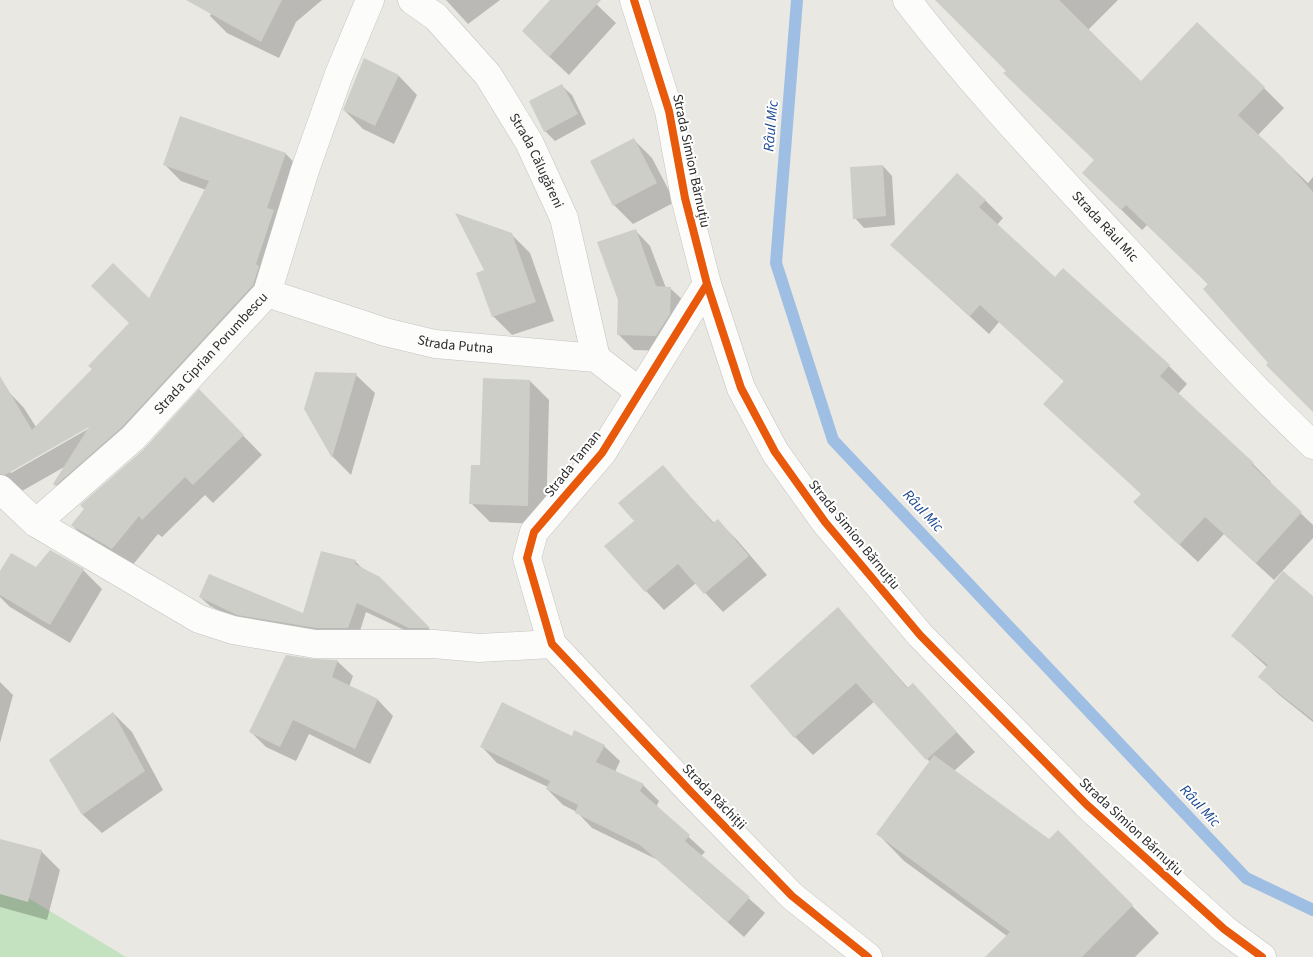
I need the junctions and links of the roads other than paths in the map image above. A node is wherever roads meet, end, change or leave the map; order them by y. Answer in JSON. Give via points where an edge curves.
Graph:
{"nodes":[{"id":1,"x":370,"y":0,"type":"edge"},
{"id":2,"x":412,"y":0,"type":"edge"},
{"id":3,"x":634,"y":0,"type":"edge"},
{"id":4,"x":907,"y":0,"type":"edge"},
{"id":5,"x":707,"y":284,"type":"junction"},
{"id":6,"x":268,"y":293,"type":"junction"},
{"id":7,"x":596,"y":358,"type":"junction"},
{"id":8,"x":640,"y":392,"type":"junction"},
{"id":9,"x":1313,"y":445,"type":"edge"},
{"id":10,"x":0,"y":489,"type":"edge"},
{"id":11,"x":36,"y":522,"type":"junction"},
{"id":12,"x":552,"y":644,"type":"junction"},
{"id":13,"x":868,"y":957,"type":"edge"},
{"id":14,"x":1262,"y":957,"type":"edge"}],
"edges":[{"from":1,"to":6,"type":"street","name":"Strada Ciprian Porumbescu","via":[[339,74],[305,170]]},
{"from":2,"to":7,"type":"street","name":"Strada Călugăreni","via":[[436,17],[488,75],[529,142],[564,218]]},
{"from":3,"to":5,"type":"street","name":"Strada Simion Bărnuțiu","via":[[670,111],[685,198]]},
{"from":4,"to":9,"type":"street","name":"Strada Râul Mic","via":[[973,80],[1090,211],[1270,404]]},
{"from":5,"to":8,"type":"street","name":"Strada Taman"},
{"from":5,"to":14,"type":"street","name":"Strada Simion Bărnuțiu","via":[[742,388],[775,452],[825,522],[920,635],[1086,804],[1224,930]]},
{"from":6,"to":7,"type":"street","name":"Strada Putna","via":[[384,332],[435,344]]},
{"from":6,"to":11,"type":"street","name":"Strada Ciprian Porumbescu","via":[[133,438]]},
{"from":7,"to":8,"type":"street"},
{"from":8,"to":12,"type":"street","name":"Strada Taman","via":[[602,453],[534,532],[527,558]]},
{"from":10,"to":11,"type":"street"},
{"from":11,"to":12,"type":"street","via":[[199,619],[233,630],[315,644],[434,644],[479,648]]},
{"from":12,"to":13,"type":"street","name":"Strada Răchiții","via":[[792,896]]}]}
